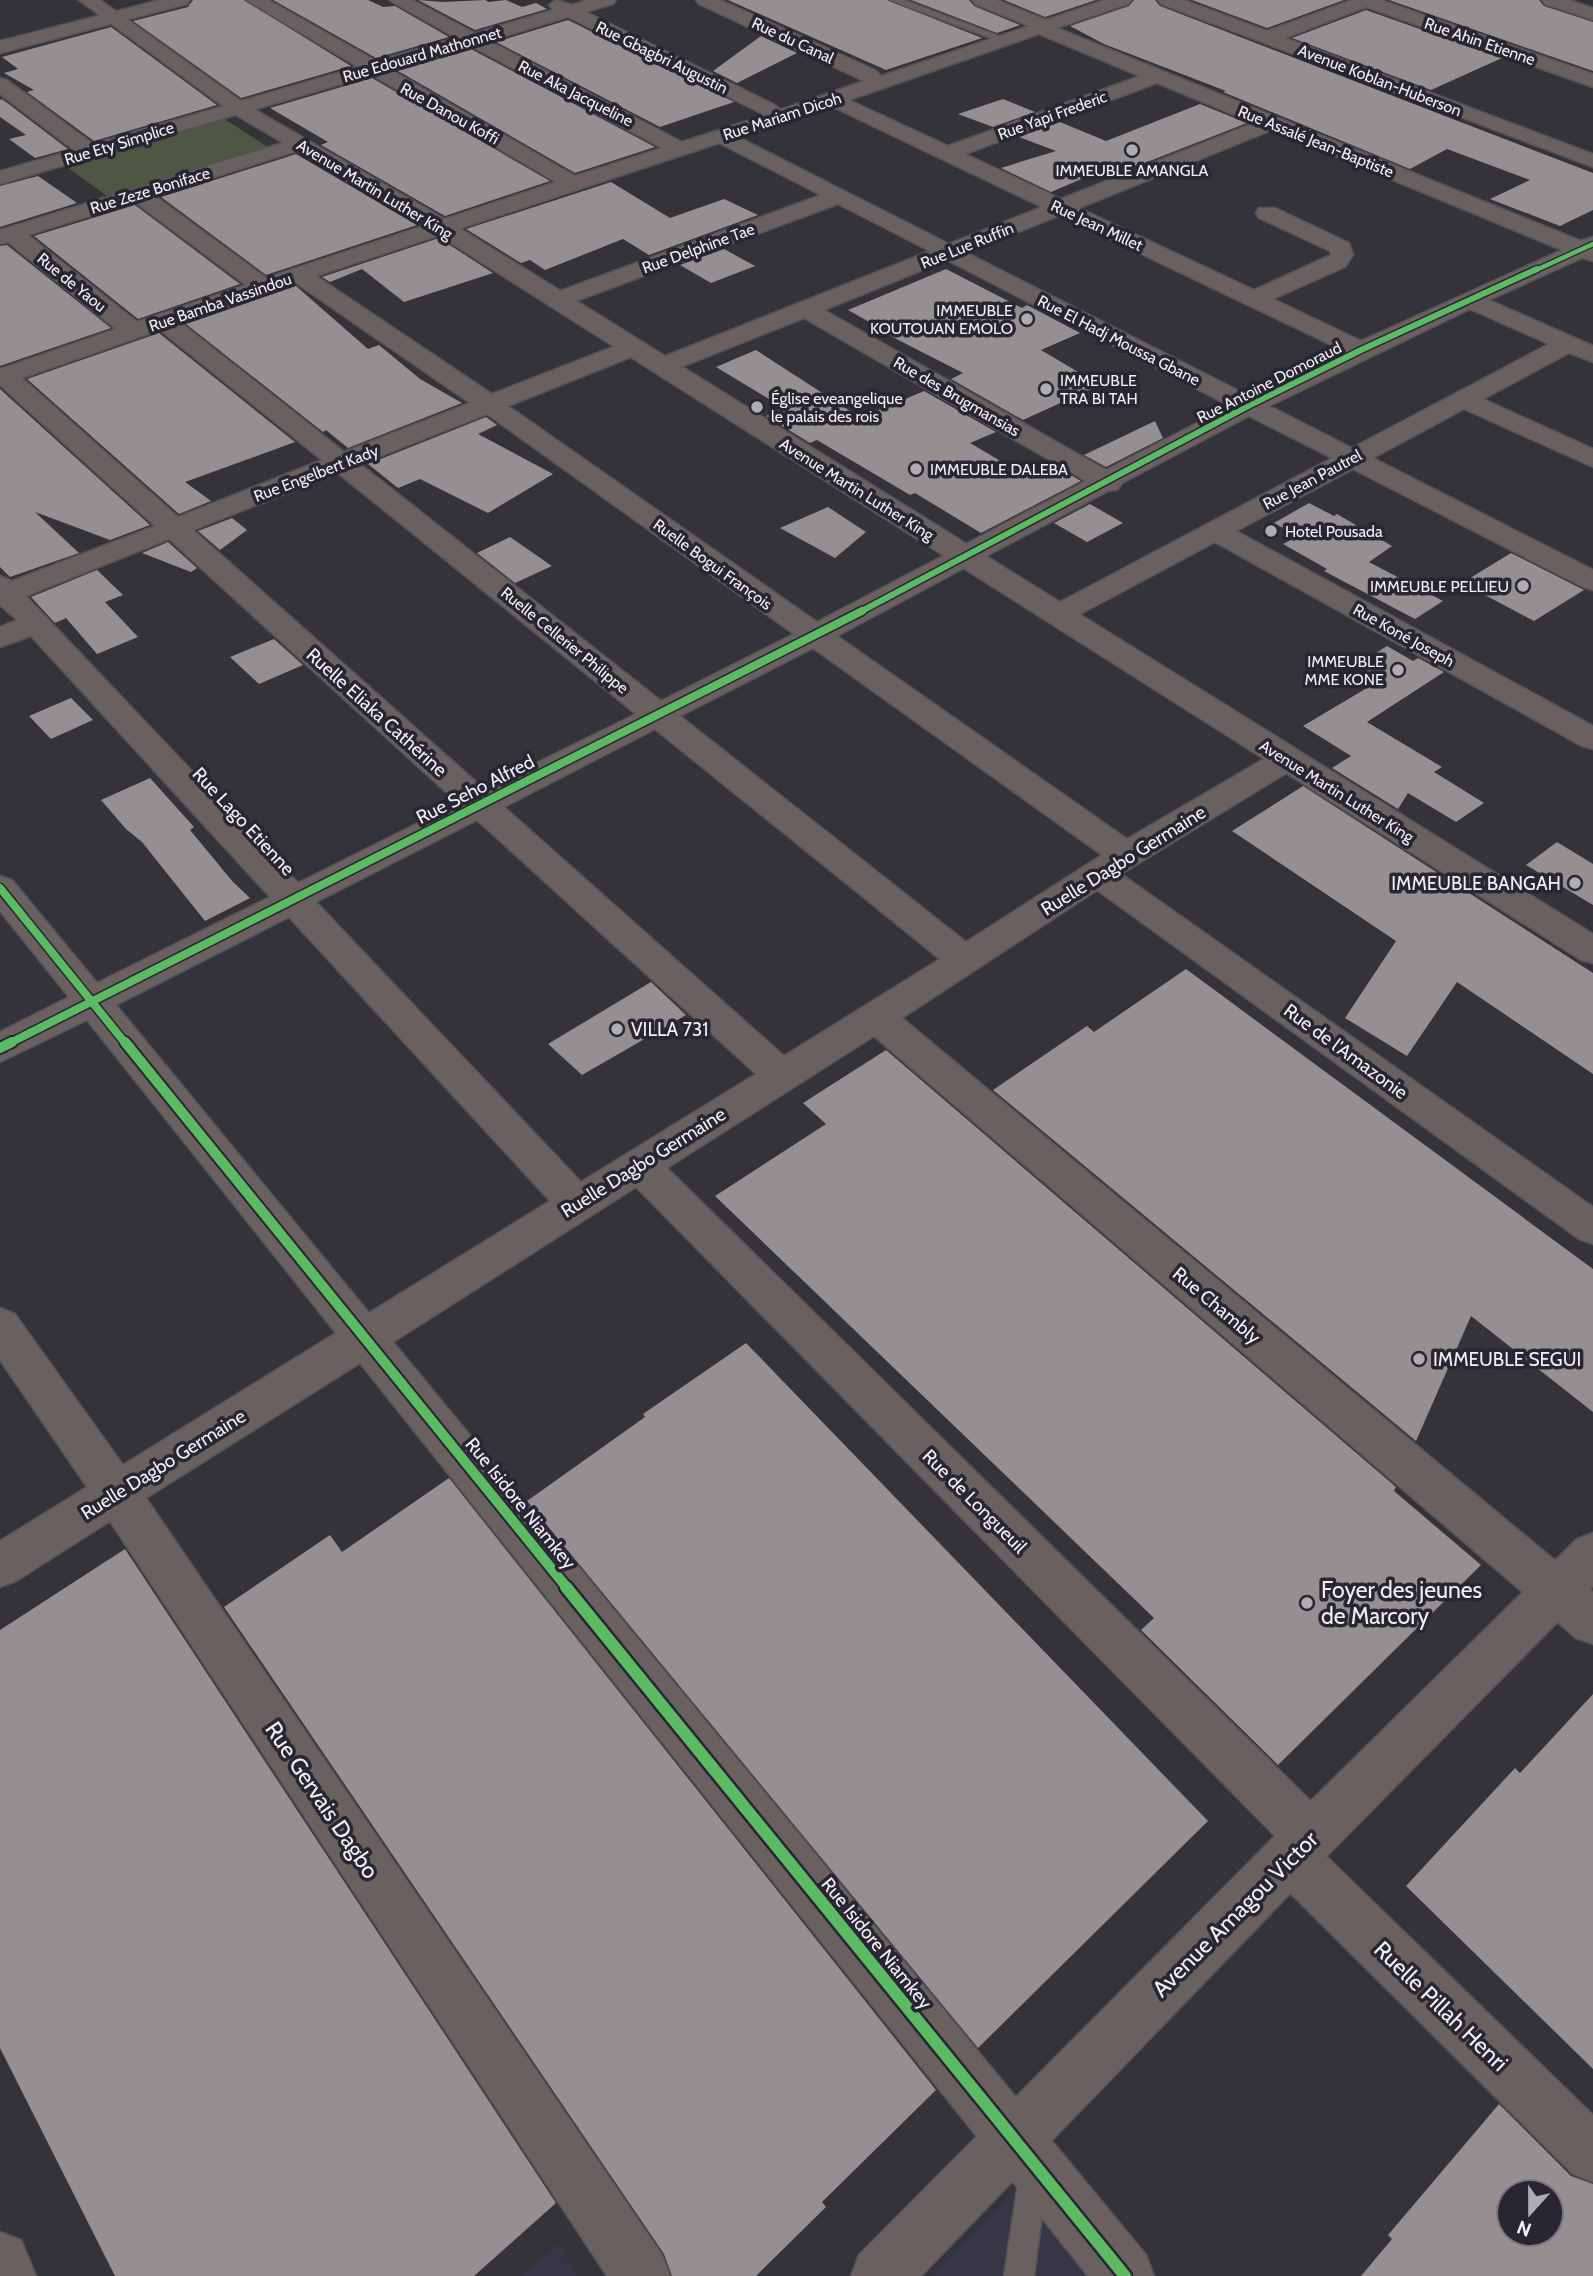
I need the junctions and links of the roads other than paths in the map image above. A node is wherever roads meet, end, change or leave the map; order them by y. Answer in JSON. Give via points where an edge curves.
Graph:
{"nodes":[{"id":1,"x":88,"y":0,"type":"edge"},
{"id":2,"x":181,"y":0,"type":"edge"},
{"id":3,"x":255,"y":0,"type":"edge"},
{"id":4,"x":397,"y":0,"type":"edge"},
{"id":5,"x":546,"y":0,"type":"edge"},
{"id":6,"x":607,"y":0,"type":"edge"},
{"id":7,"x":895,"y":0,"type":"edge"},
{"id":8,"x":981,"y":0,"type":"edge"},
{"id":9,"x":1122,"y":0,"type":"edge"},
{"id":10,"x":1167,"y":0,"type":"edge"},
{"id":11,"x":1367,"y":0,"type":"edge"},
{"id":12,"x":1551,"y":0,"type":"edge"},
{"id":13,"x":715,"y":1,"type":"edge"},
{"id":14,"x":569,"y":11,"type":"junction"},
{"id":15,"x":1593,"y":14,"type":"edge"},
{"id":16,"x":114,"y":19,"type":"junction"},
{"id":17,"x":1043,"y":27,"type":"junction"},
{"id":18,"x":1267,"y":38,"type":"junction"},
{"id":19,"x":473,"y":39,"type":"junction"},
{"id":20,"x":1004,"y":40,"type":"junction"},
{"id":21,"x":0,"y":47,"type":"edge"},
{"id":22,"x":371,"y":68,"type":"junction"},
{"id":23,"x":1157,"y":76,"type":"junction"},
{"id":24,"x":1593,"y":81,"type":"edge"},
{"id":25,"x":0,"y":83,"type":"edge"},
{"id":26,"x":878,"y":83,"type":"junction"},
{"id":27,"x":832,"y":99,"type":"junction"},
{"id":28,"x":238,"y":108,"type":"junction"},
{"id":29,"x":776,"y":118,"type":"junction"},
{"id":30,"x":1272,"y":123,"type":"junction"},
{"id":31,"x":721,"y":136,"type":"junction"},
{"id":32,"x":299,"y":144,"type":"junction"},
{"id":33,"x":680,"y":149,"type":"junction"},
{"id":34,"x":90,"y":152,"type":"junction"},
{"id":35,"x":947,"y":154,"type":"junction"},
{"id":36,"x":1593,"y":161,"type":"edge"},
{"id":37,"x":50,"y":163,"type":"junction"},
{"id":38,"x":0,"y":178,"type":"edge"},
{"id":39,"x":571,"y":185,"type":"junction"},
{"id":40,"x":138,"y":194,"type":"junction"},
{"id":41,"x":839,"y":196,"type":"junction"},
{"id":42,"x":102,"y":205,"type":"junction"},
{"id":43,"x":1060,"y":207,"type":"junction"},
{"id":44,"x":1267,"y":213,"type":"dead end"},
{"id":45,"x":440,"y":226,"type":"junction"},
{"id":46,"x":6,"y":235,"type":"edge"},
{"id":47,"x":1589,"y":249,"type":"edge"},
{"id":48,"x":948,"y":252,"type":"junction"},
{"id":49,"x":299,"y":275,"type":"junction"},
{"id":50,"x":264,"y":287,"type":"junction"},
{"id":51,"x":1254,"y":299,"type":"junction"},
{"id":52,"x":557,"y":300,"type":"junction"},
{"id":53,"x":1469,"y":300,"type":"junction"},
{"id":54,"x":805,"y":309,"type":"junction"},
{"id":55,"x":164,"y":321,"type":"junction"},
{"id":56,"x":133,"y":331,"type":"junction"},
{"id":57,"x":1568,"y":344,"type":"junction"},
{"id":58,"x":632,"y":348,"type":"junction"},
{"id":59,"x":1362,"y":350,"type":"junction"},
{"id":60,"x":1593,"y":355,"type":"edge"},
{"id":61,"x":662,"y":366,"type":"junction"},
{"id":62,"x":2,"y":376,"type":"edge"},
{"id":63,"x":1462,"y":399,"type":"junction"},
{"id":64,"x":489,"y":404,"type":"junction"},
{"id":65,"x":1248,"y":407,"type":"junction"},
{"id":66,"x":1351,"y":459,"type":"junction"},
{"id":67,"x":1593,"y":459,"type":"edge"},
{"id":68,"x":343,"y":463,"type":"junction"},
{"id":69,"x":1109,"y":483,"type":"junction"},
{"id":70,"x":174,"y":528,"type":"junction"},
{"id":71,"x":1216,"y":531,"type":"junction"},
{"id":72,"x":964,"y":556,"type":"junction"},
{"id":73,"x":1593,"y":581,"type":"edge"},
{"id":74,"x":2,"y":591,"type":"edge"},
{"id":75,"x":1057,"y":615,"type":"junction"},
{"id":76,"x":35,"y":623,"type":"junction"},
{"id":77,"x":814,"y":636,"type":"junction"},
{"id":78,"x":0,"y":638,"type":"edge"},
{"id":79,"x":658,"y":713,"type":"junction"},
{"id":80,"x":1593,"y":739,"type":"edge"},
{"id":81,"x":1287,"y":760,"type":"junction"},
{"id":82,"x":482,"y":806,"type":"junction"},
{"id":83,"x":1112,"y":865,"type":"junction"},
{"id":84,"x":0,"y":888,"type":"edge"},
{"id":85,"x":294,"y":901,"type":"junction"},
{"id":86,"x":1593,"y":951,"type":"edge"},
{"id":87,"x":965,"y":960,"type":"junction"},
{"id":88,"x":92,"y":1002,"type":"junction"},
{"id":89,"x":876,"y":1017,"type":"junction"},
{"id":90,"x":0,"y":1048,"type":"edge"},
{"id":91,"x":782,"y":1076,"type":"junction"},
{"id":92,"x":639,"y":1165,"type":"junction"},
{"id":93,"x":576,"y":1204,"type":"junction"},
{"id":94,"x":1593,"y":1228,"type":"edge"},
{"id":95,"x":0,"y":1326,"type":"edge"},
{"id":96,"x":364,"y":1337,"type":"junction"},
{"id":97,"x":117,"y":1493,"type":"junction"},
{"id":98,"x":1593,"y":1554,"type":"edge"},
{"id":99,"x":0,"y":1566,"type":"edge"},
{"id":100,"x":1575,"y":1607,"type":"edge"},
{"id":101,"x":1300,"y":1847,"type":"junction"},
{"id":102,"x":1024,"y":2152,"type":"junction"},
{"id":103,"x":1593,"y":2154,"type":"edge"},
{"id":104,"x":0,"y":2261,"type":"edge"},
{"id":105,"x":8,"y":2276,"type":"edge"},
{"id":106,"x":640,"y":2276,"type":"edge"},
{"id":107,"x":880,"y":2276,"type":"edge"},
{"id":108,"x":1019,"y":2276,"type":"edge"},
{"id":109,"x":1125,"y":2276,"type":"edge"}],
"edges":[{"from":1,"to":16,"type":"street","name":"Avenue Martin Luther King"},
{"from":2,"to":16,"type":"street"},
{"from":3,"to":22,"type":"street","name":"Rue Danou Koffi"},
{"from":4,"to":19,"type":"street","name":"Rue Aka Jacqueline"},
{"from":5,"to":14,"type":"street","name":"Rue Gbagbri Augustin"},
{"from":6,"to":14,"type":"street","name":"Rue Edouard Mathonnet"},
{"from":7,"to":20,"type":"lane"},
{"from":8,"to":17,"type":"street","name":"Rue Assalé Jean-Baptiste"},
{"from":9,"to":17,"type":"street","name":"Rue Mariam Dicoh"},
{"from":10,"to":18,"type":"street","name":"Avenue Koblan-Huberson"},
{"from":11,"to":18,"type":"street"},
{"from":11,"to":24,"type":"street","name":"Rue Ahin Etienne"},
{"from":12,"to":15,"type":"street"},
{"from":13,"to":26,"type":"street","name":"Rue du Canal"},
{"from":14,"to":19,"type":"street","name":"Rue Edouard Mathonnet"},
{"from":14,"to":29,"type":"street","name":"Rue Gbagbri Augustin","via":[[768,109]]},
{"from":16,"to":21,"type":"street"},
{"from":16,"to":28,"type":"street","name":"Avenue Martin Luther King"},
{"from":17,"to":20,"type":"street","name":"Rue Mariam Dicoh"},
{"from":17,"to":23,"type":"street","name":"Rue Assalé Jean-Baptiste"},
{"from":18,"to":36,"type":"street","name":"Avenue Koblan-Huberson"},
{"from":19,"to":22,"type":"street","name":"Rue Edouard Mathonnet"},
{"from":19,"to":33,"type":"street","name":"Rue Aka Jacqueline"},
{"from":20,"to":26,"type":"street","name":"Rue Mariam Dicoh"},
{"from":22,"to":28,"type":"street","name":"Rue Edouard Mathonnet"},
{"from":22,"to":39,"type":"street","name":"Rue Danou Koffi"},
{"from":23,"to":30,"type":"street","name":"Rue Assalé Jean-Baptiste"},
{"from":23,"to":35,"type":"street","name":"Rue Yapi Frederic"},
{"from":25,"to":34,"type":"street"},
{"from":26,"to":27,"type":"street","name":"Rue Mariam Dicoh"},
{"from":27,"to":29,"type":"street","name":"Rue Mariam Dicoh"},
{"from":27,"to":35,"type":"street","name":"Rue Jean Millet"},
{"from":28,"to":32,"type":"street","name":"Avenue Martin Luther King"},
{"from":28,"to":34,"type":"street","name":"Rue Ety Simplice"},
{"from":29,"to":31,"type":"street","name":"Rue Mariam Dicoh"},
{"from":30,"to":43,"type":"street","name":"Rue Lue Ruffin"},
{"from":30,"to":47,"type":"street","name":"Rue Assalé Jean-Baptiste"},
{"from":31,"to":33,"type":"street","name":"Rue Mariam Dicoh"},
{"from":31,"to":41,"type":"street","name":"Rue El Hadj Moussa Gbane"},
{"from":32,"to":40,"type":"street","name":"Rue Zeze Boniface"},
{"from":32,"to":45,"type":"street","name":"Avenue Martin Luther King"},
{"from":33,"to":39,"type":"street","name":"Rue Mariam Dicoh"},
{"from":34,"to":37,"type":"street","name":"Rue Ety Simplice"},
{"from":35,"to":43,"type":"street","name":"Rue Jean Millet"},
{"from":37,"to":38,"type":"street","name":"Rue Ety Simplice"},
{"from":37,"to":42,"type":"street"},
{"from":39,"to":45,"type":"street","name":"Rue Mariam Dicoh"},
{"from":40,"to":42,"type":"street","name":"Rue Zeze Boniface"},
{"from":40,"to":50,"type":"street"},
{"from":41,"to":48,"type":"street","name":"Rue El Hadj Moussa Gbane"},
{"from":41,"to":52,"type":"street","name":"Rue Delphine Tae"},
{"from":42,"to":46,"type":"street","name":"Rue Zeze Boniface"},
{"from":43,"to":48,"type":"street","name":"Rue Lue Ruffin"},
{"from":43,"to":51,"type":"street","name":"Rue Jean Millet"},
{"from":44,"to":51,"type":"street","via":[[1341,247],[1342,255],[1338,262]]},
{"from":45,"to":49,"type":"street","name":"Rue Bamba Vassindou"},
{"from":45,"to":52,"type":"street","name":"Avenue Martin Luther King"},
{"from":46,"to":56,"type":"street","name":"Rue de Yaou"},
{"from":47,"to":53,"type":"street","name":"Rue Antoine Domoraud"},
{"from":48,"to":54,"type":"street","name":"Rue Lue Ruffin"},
{"from":48,"to":65,"type":"street","name":"Rue El Hadj Moussa Gbane"},
{"from":49,"to":50,"type":"street","name":"Rue Bamba Vassindou"},
{"from":49,"to":64,"type":"street","name":"Ruelle Bogui François"},
{"from":50,"to":55,"type":"street","name":"Rue Bamba Vassindou"},
{"from":51,"to":59,"type":"street","name":"Rue Jean Millet"},
{"from":52,"to":58,"type":"street","name":"Avenue Martin Luther King"},
{"from":53,"to":57,"type":"street"},
{"from":53,"to":59,"type":"street","name":"Rue Antoine Domoraud"},
{"from":54,"to":61,"type":"street","name":"Rue Lue Ruffin"},
{"from":54,"to":69,"type":"street","name":"Rue des Brugmansias"},
{"from":55,"to":56,"type":"street","name":"Rue Bamba Vassindou"},
{"from":55,"to":68,"type":"street","name":"Ruelle Cellerier Philippe"},
{"from":56,"to":62,"type":"street","name":"Rue Bamba Vassindou"},
{"from":57,"to":60,"type":"street"},
{"from":57,"to":63,"type":"street","name":"Rue Jean Pautrel"},
{"from":58,"to":61,"type":"street","name":"Avenue Martin Luther King"},
{"from":58,"to":64,"type":"street","name":"Rue Engelbert Kady"},
{"from":59,"to":65,"type":"street","name":"Rue Antoine Domoraud"},
{"from":61,"to":72,"type":"street","name":"Avenue Martin Luther King"},
{"from":62,"to":70,"type":"street","name":"Ruelle Eliaka Cathérine"},
{"from":63,"to":66,"type":"street","name":"Rue Jean Pautrel"},
{"from":63,"to":67,"type":"street"},
{"from":64,"to":68,"type":"street","name":"Rue Engelbert Kady"},
{"from":64,"to":77,"type":"street","name":"Ruelle Bogui François"},
{"from":65,"to":66,"type":"street","name":"Rue El Hadj Moussa Gbane"},
{"from":65,"to":69,"type":"street","name":"Rue Antoine Domoraud"},
{"from":66,"to":71,"type":"street","name":"Rue Jean Pautrel"},
{"from":66,"to":73,"type":"street","name":"Rue El Hadj Moussa Gbane"},
{"from":68,"to":70,"type":"street","name":"Rue Engelbert Kady"},
{"from":68,"to":79,"type":"street","name":"Ruelle Cellerier Philippe"},
{"from":69,"to":72,"type":"street","name":"Rue Antoine Domoraud"},
{"from":70,"to":74,"type":"street","name":"Rue Engelbert Kady"},
{"from":70,"to":82,"type":"street","name":"Ruelle Eliaka Cathérine"},
{"from":71,"to":75,"type":"street","name":"Rue Jean Pautrel"},
{"from":71,"to":80,"type":"street","name":"Rue Koné Joseph"},
{"from":72,"to":75,"type":"street","name":"Avenue Martin Luther King"},
{"from":72,"to":77,"type":"street","name":"Rue Seho Alfred"},
{"from":74,"to":76,"type":"street","name":"Rue Lago Etienne"},
{"from":75,"to":81,"type":"street","name":"Avenue Martin Luther King"},
{"from":76,"to":78,"type":"street"},
{"from":76,"to":85,"type":"street","name":"Rue Lago Etienne"},
{"from":77,"to":79,"type":"street","name":"Rue Seho Alfred"},
{"from":77,"to":83,"type":"street","name":"Ruelle Bogui François"},
{"from":79,"to":82,"type":"street","name":"Rue Seho Alfred"},
{"from":79,"to":87,"type":"street","name":"Ruelle Cellerier Philippe"},
{"from":81,"to":83,"type":"street","name":"Ruelle Dagbo Germaine"},
{"from":81,"to":86,"type":"street","name":"Avenue Martin Luther King"},
{"from":82,"to":85,"type":"street","name":"Rue Seho Alfred"},
{"from":82,"to":91,"type":"street","name":"Ruelle Eliaka Cathérine"},
{"from":83,"to":87,"type":"street","name":"Ruelle Dagbo Germaine"},
{"from":83,"to":94,"type":"street","name":"Rue de l'Amazonie"},
{"from":84,"to":88,"type":"street","name":"Rue Isidore Niamkey"},
{"from":85,"to":88,"type":"street","name":"Rue Seho Alfred"},
{"from":85,"to":93,"type":"street","name":"Rue Lago Etienne"},
{"from":87,"to":89,"type":"street","name":"Ruelle Dagbo Germaine"},
{"from":88,"to":90,"type":"street","name":"Rue Seho Alfred"},
{"from":88,"to":96,"type":"street","name":"Rue Isidore Niamkey"},
{"from":89,"to":91,"type":"street","name":"Ruelle Dagbo Germaine"},
{"from":89,"to":100,"type":"street","name":"Rue Chambly"},
{"from":91,"to":92,"type":"street","name":"Ruelle Dagbo Germaine"},
{"from":92,"to":93,"type":"street","name":"Ruelle Dagbo Germaine"},
{"from":92,"to":101,"type":"street","name":"Rue de Longueuil"},
{"from":93,"to":96,"type":"street","name":"Ruelle Dagbo Germaine"},
{"from":95,"to":97,"type":"street","name":"Rue Gervais Dagbo"},
{"from":96,"to":97,"type":"street","name":"Ruelle Dagbo Germaine"},
{"from":96,"to":102,"type":"street","name":"Rue Isidore Niamkey"},
{"from":97,"to":99,"type":"street","name":"Ruelle Dagbo Germaine"},
{"from":97,"to":106,"type":"street","name":"Rue Gervais Dagbo"},
{"from":98,"to":100,"type":"street","name":"Avenue Amagou Victor"},
{"from":100,"to":101,"type":"street","name":"Avenue Amagou Victor"},
{"from":101,"to":102,"type":"street","name":"Avenue Amagou Victor"},
{"from":101,"to":103,"type":"street","name":"Ruelle Pillah Henri"},
{"from":102,"to":107,"type":"street","name":"Avenue Amagou Victor"},
{"from":102,"to":108,"type":"lane"},
{"from":102,"to":109,"type":"street","name":"Rue Isidore Niamkey"},
{"from":104,"to":105,"type":"street"}]}
